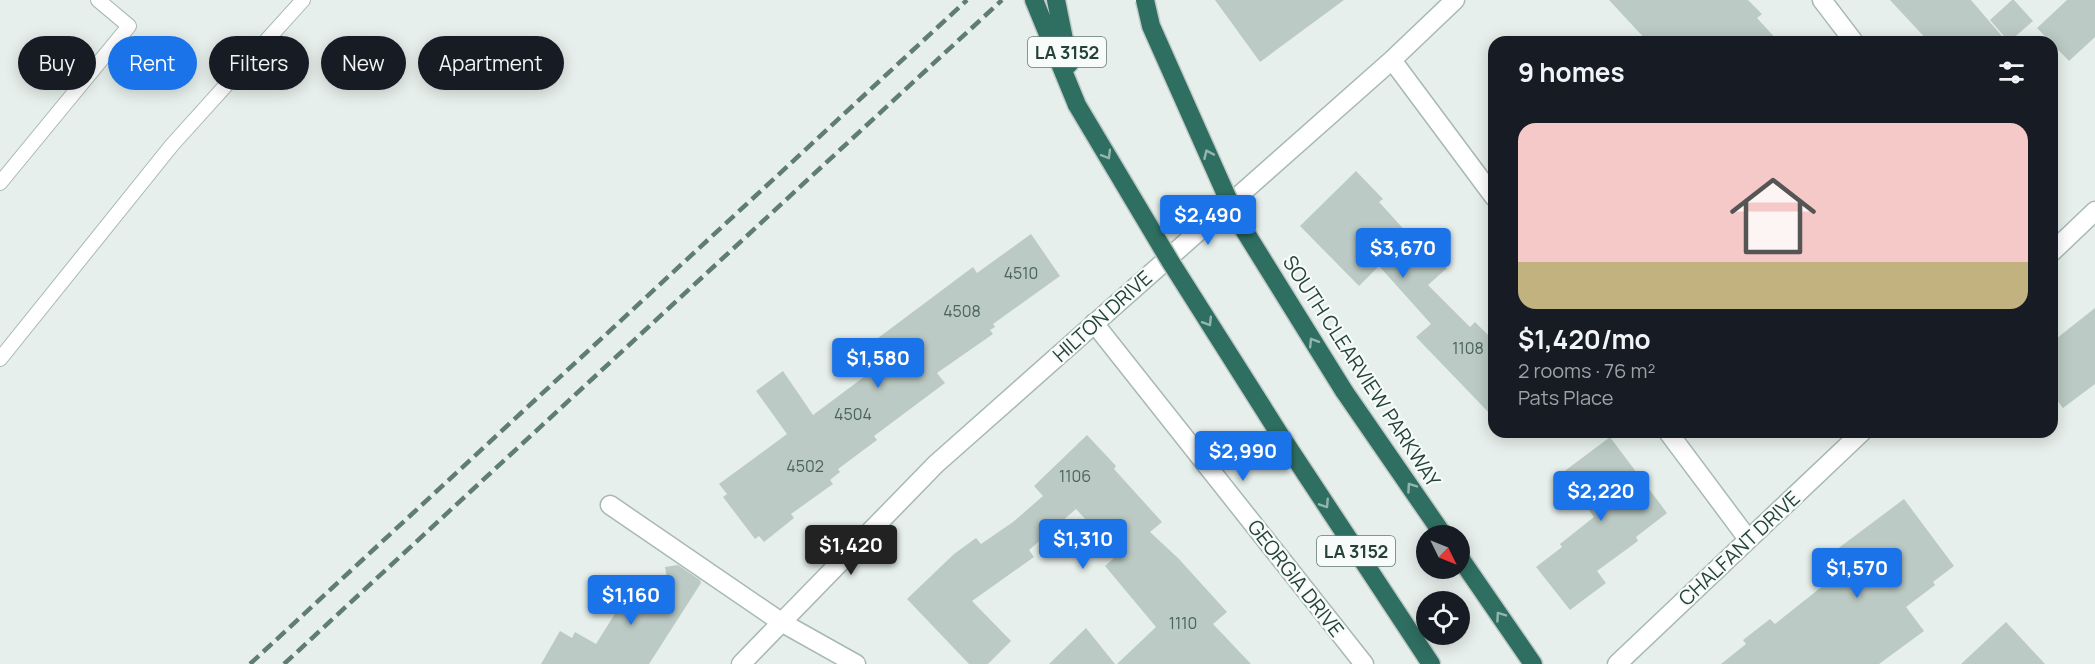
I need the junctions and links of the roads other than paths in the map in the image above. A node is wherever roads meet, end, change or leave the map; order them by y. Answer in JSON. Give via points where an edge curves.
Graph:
{"nodes":[{"id":1,"x":98,"y":0,"type":"edge"},
{"id":2,"x":303,"y":0,"type":"edge"},
{"id":3,"x":1034,"y":0,"type":"edge"},
{"id":4,"x":1056,"y":0,"type":"edge"},
{"id":5,"x":1145,"y":0,"type":"edge"},
{"id":6,"x":1455,"y":0,"type":"edge"},
{"id":7,"x":1822,"y":0,"type":"edge"},
{"id":8,"x":1849,"y":36,"type":"edge"},
{"id":9,"x":1392,"y":60,"type":"junction"},
{"id":10,"x":1077,"y":105,"type":"junction"},
{"id":11,"x":0,"y":183,"type":"edge"},
{"id":12,"x":1488,"y":189,"type":"edge"},
{"id":13,"x":2095,"y":212,"type":"edge"},
{"id":14,"x":2058,"y":246,"type":"edge"},
{"id":15,"x":1094,"y":323,"type":"junction"},
{"id":16,"x":0,"y":359,"type":"edge"},
{"id":17,"x":1672,"y":438,"type":"edge"},
{"id":18,"x":1856,"y":438,"type":"edge"},
{"id":19,"x":610,"y":506,"type":"dead end"},
{"id":20,"x":1436,"y":525,"type":"edge"},
{"id":21,"x":1748,"y":539,"type":"junction"},
{"id":22,"x":1470,"y":573,"type":"edge"},
{"id":23,"x":782,"y":622,"type":"junction"},
{"id":24,"x":741,"y":664,"type":"edge"},
{"id":25,"x":856,"y":664,"type":"edge"},
{"id":26,"x":1364,"y":664,"type":"edge"},
{"id":27,"x":1431,"y":664,"type":"edge"},
{"id":28,"x":1533,"y":664,"type":"edge"},
{"id":29,"x":1617,"y":664,"type":"edge"}],
"edges":[{"from":1,"to":11,"type":"lane","via":[[129,26]]},
{"from":2,"to":16,"type":"lane","via":[[172,145]]},
{"from":3,"to":10,"type":"highway"},
{"from":4,"to":10,"type":"highway","number":"LA 3152"},
{"from":20,"to":5,"type":"highway","name":"SOUTH CLEARVIEW PARKWAY","one_way":true,"bridge":true,"via":[[1344,391],[1236,218],[1151,26]]},
{"from":6,"to":9,"type":"street","name":"HILTON DRIVE"},
{"from":7,"to":8,"type":"street"},
{"from":9,"to":12,"type":"street"},
{"from":9,"to":15,"type":"street","name":"HILTON DRIVE"},
{"from":10,"to":27,"type":"highway","number":"LA 3152","one_way":true,"bridge":true,"via":[[1282,438]]},
{"from":13,"to":14,"type":"street"},
{"from":15,"to":23,"type":"street","name":"HILTON DRIVE","via":[[936,464]]},
{"from":15,"to":26,"type":"street","name":"GEORGIA DRIVE"},
{"from":17,"to":21,"type":"street"},
{"from":18,"to":21,"type":"street","name":"CHALFANT DRIVE"},
{"from":19,"to":23,"type":"street"},
{"from":21,"to":29,"type":"street","name":"CHALFANT DRIVE"},
{"from":28,"to":22,"type":"highway","one_way":true},
{"from":23,"to":24,"type":"street","name":"HILTON DRIVE"},
{"from":23,"to":25,"type":"street"}]}
